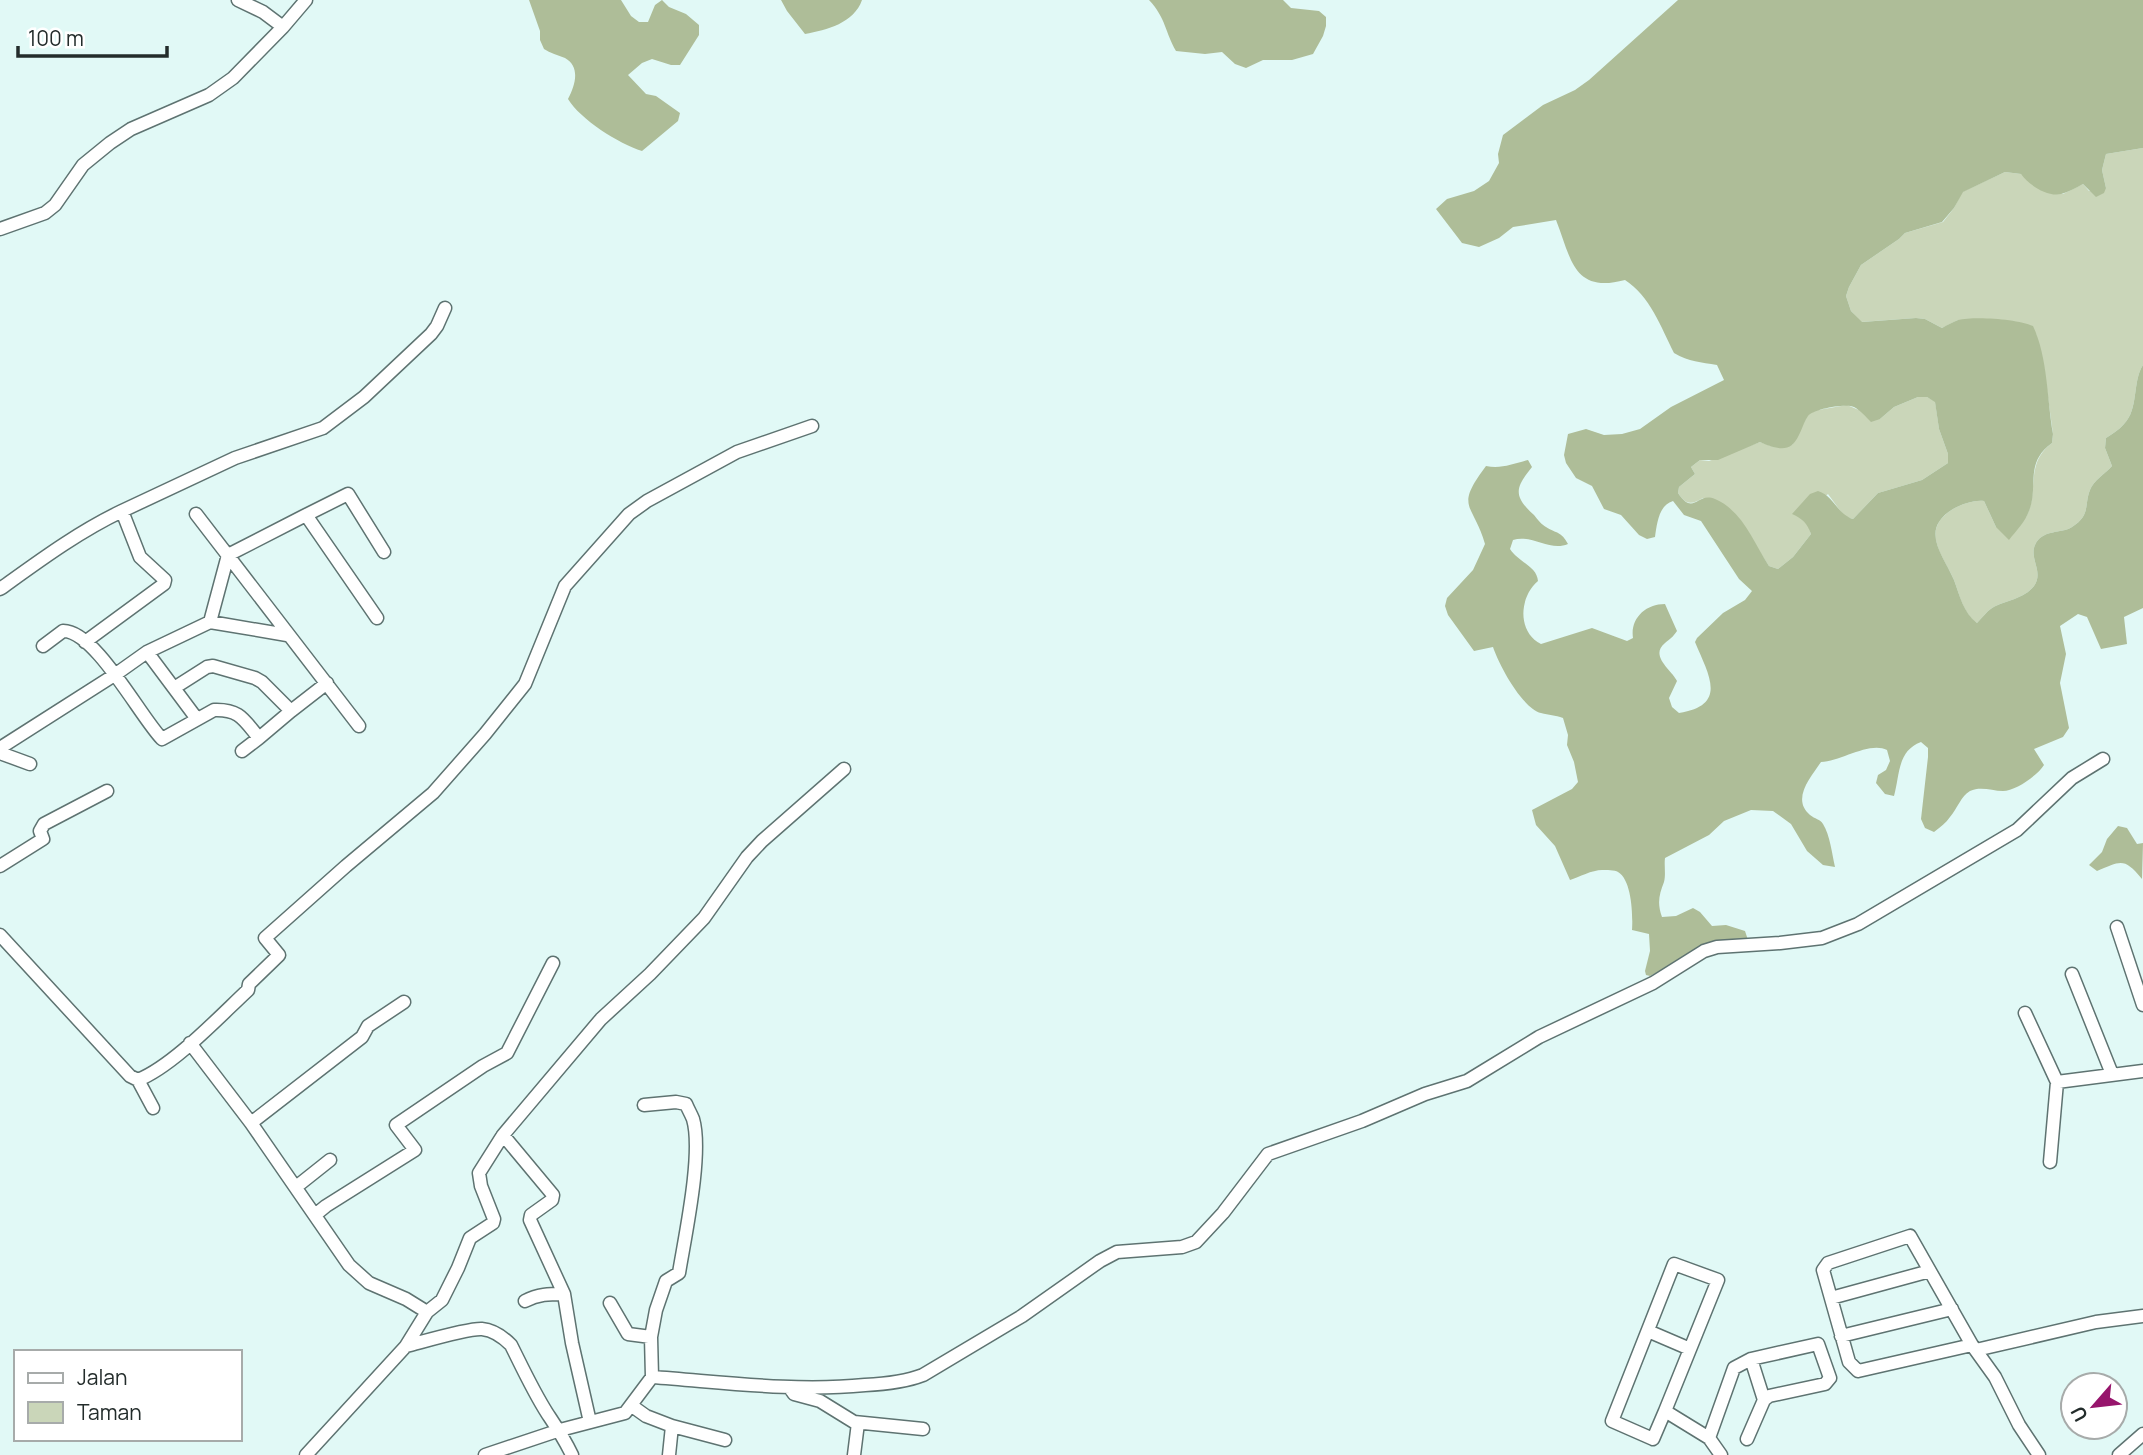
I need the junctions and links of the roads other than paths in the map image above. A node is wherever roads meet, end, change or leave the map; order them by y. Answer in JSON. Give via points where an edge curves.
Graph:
{"nodes":[{"id":1,"x":238,"y":0,"type":"edge"},
{"id":2,"x":306,"y":0,"type":"edge"},
{"id":3,"x":283,"y":27,"type":"junction"},
{"id":4,"x":0,"y":229,"type":"edge"},
{"id":5,"x":444,"y":308,"type":"dead end"},
{"id":6,"x":812,"y":426,"type":"dead end"},
{"id":7,"x":122,"y":511,"type":"junction"},
{"id":8,"x":196,"y":514,"type":"dead end"},
{"id":9,"x":306,"y":515,"type":"junction"},
{"id":10,"x":384,"y":552,"type":"dead end"},
{"id":11,"x":228,"y":555,"type":"junction"},
{"id":12,"x":0,"y":589,"type":"edge"},
{"id":13,"x":377,"y":618,"type":"dead end"},
{"id":14,"x":209,"y":622,"type":"junction"},
{"id":15,"x":287,"y":635,"type":"junction"},
{"id":16,"x":85,"y":642,"type":"junction"},
{"id":17,"x":43,"y":646,"type":"dead end"},
{"id":18,"x":147,"y":652,"type":"junction"},
{"id":19,"x":116,"y":674,"type":"junction"},
{"id":20,"x":327,"y":683,"type":"junction"},
{"id":21,"x":174,"y":688,"type":"junction"},
{"id":22,"x":291,"y":710,"type":"junction"},
{"id":23,"x":197,"y":719,"type":"junction"},
{"id":24,"x":359,"y":726,"type":"dead end"},
{"id":25,"x":259,"y":738,"type":"junction"},
{"id":26,"x":0,"y":750,"type":"edge"},
{"id":27,"x":242,"y":751,"type":"dead end"},
{"id":28,"x":2104,"y":759,"type":"dead end"},
{"id":29,"x":30,"y":764,"type":"dead end"},
{"id":30,"x":844,"y":769,"type":"dead end"},
{"id":31,"x":107,"y":791,"type":"dead end"},
{"id":32,"x":0,"y":866,"type":"edge"},
{"id":33,"x":2117,"y":927,"type":"dead end"},
{"id":34,"x":0,"y":935,"type":"edge"},
{"id":35,"x":553,"y":963,"type":"dead end"},
{"id":36,"x":2072,"y":974,"type":"dead end"},
{"id":37,"x":404,"y":1002,"type":"dead end"},
{"id":38,"x":2143,"y":1005,"type":"edge"},
{"id":39,"x":2025,"y":1013,"type":"dead end"},
{"id":40,"x":190,"y":1043,"type":"junction"},
{"id":41,"x":2143,"y":1072,"type":"edge"},
{"id":42,"x":2112,"y":1074,"type":"junction"},
{"id":43,"x":138,"y":1080,"type":"junction"},
{"id":44,"x":2057,"y":1082,"type":"junction"},
{"id":45,"x":644,"y":1105,"type":"dead end"},
{"id":46,"x":153,"y":1108,"type":"dead end"},
{"id":47,"x":251,"y":1123,"type":"junction"},
{"id":48,"x":503,"y":1135,"type":"junction"},
{"id":49,"x":330,"y":1160,"type":"dead end"},
{"id":50,"x":2050,"y":1162,"type":"dead end"},
{"id":51,"x":296,"y":1187,"type":"junction"},
{"id":52,"x":315,"y":1215,"type":"junction"},
{"id":53,"x":1930,"y":1271,"type":"junction"},
{"id":54,"x":564,"y":1294,"type":"junction"},
{"id":55,"x":1831,"y":1298,"type":"junction"},
{"id":56,"x":525,"y":1301,"type":"dead end"},
{"id":57,"x":610,"y":1303,"type":"dead end"},
{"id":58,"x":1952,"y":1309,"type":"junction"},
{"id":59,"x":427,"y":1312,"type":"junction"},
{"id":60,"x":2143,"y":1317,"type":"edge"},
{"id":61,"x":1648,"y":1331,"type":"junction"},
{"id":62,"x":1841,"y":1336,"type":"junction"},
{"id":63,"x":651,"y":1337,"type":"junction"},
{"id":64,"x":406,"y":1346,"type":"junction"},
{"id":65,"x":1974,"y":1348,"type":"junction"},
{"id":66,"x":1690,"y":1349,"type":"junction"},
{"id":67,"x":1751,"y":1359,"type":"junction"},
{"id":68,"x":652,"y":1377,"type":"junction"},
{"id":69,"x":788,"y":1387,"type":"junction"},
{"id":70,"x":1764,"y":1400,"type":"junction"},
{"id":71,"x":632,"y":1406,"type":"junction"},
{"id":72,"x":1665,"y":1411,"type":"junction"},
{"id":73,"x":590,"y":1422,"type":"junction"},
{"id":74,"x":858,"y":1423,"type":"junction"},
{"id":75,"x":672,"y":1426,"type":"junction"},
{"id":76,"x":923,"y":1429,"type":"dead end"},
{"id":77,"x":560,"y":1430,"type":"junction"},
{"id":78,"x":2143,"y":1434,"type":"edge"},
{"id":79,"x":1709,"y":1438,"type":"junction"},
{"id":80,"x":1747,"y":1439,"type":"dead end"},
{"id":81,"x":725,"y":1440,"type":"dead end"},
{"id":82,"x":306,"y":1455,"type":"edge"},
{"id":83,"x":485,"y":1455,"type":"edge"},
{"id":84,"x":572,"y":1455,"type":"edge"},
{"id":85,"x":668,"y":1455,"type":"edge"},
{"id":86,"x":854,"y":1455,"type":"edge"},
{"id":87,"x":1721,"y":1455,"type":"edge"},
{"id":88,"x":2039,"y":1455,"type":"edge"},
{"id":89,"x":2119,"y":1455,"type":"edge"}],
"edges":[{"from":1,"to":3,"type":"street"},
{"from":2,"to":3,"type":"street"},
{"from":3,"to":4,"type":"street","via":[[233,78],[209,94],[110,142],[83,165],[45,213]]},
{"from":5,"to":7,"type":"street","via":[[431,334],[323,428],[235,458]]},
{"from":6,"to":40,"type":"street","via":[[737,452],[647,501],[622,520],[565,586],[525,684],[485,734],[433,793],[264,939],[279,955]]},
{"from":7,"to":12,"type":"street","via":[[66,542]]},
{"from":7,"to":16,"type":"street","via":[[140,557],[164,584]]},
{"from":8,"to":11,"type":"street"},
{"from":9,"to":10,"type":"street","via":[[348,495]]},
{"from":9,"to":11,"type":"street"},
{"from":9,"to":13,"type":"street"},
{"from":11,"to":14,"type":"street"},
{"from":11,"to":15,"type":"street"},
{"from":14,"to":15,"type":"street"},
{"from":14,"to":18,"type":"street"},
{"from":15,"to":20,"type":"street"},
{"from":16,"to":17,"type":"street","via":[[63,631]]},
{"from":16,"to":19,"type":"street"},
{"from":18,"to":19,"type":"street"},
{"from":18,"to":21,"type":"street"},
{"from":19,"to":23,"type":"street","via":[[161,738]]},
{"from":19,"to":26,"type":"street"},
{"from":20,"to":22,"type":"street"},
{"from":20,"to":24,"type":"street"},
{"from":21,"to":22,"type":"street","via":[[213,666],[262,682]]},
{"from":21,"to":23,"type":"street"},
{"from":22,"to":25,"type":"street"},
{"from":23,"to":25,"type":"street","via":[[214,710],[233,711]]},
{"from":25,"to":27,"type":"street"},
{"from":26,"to":29,"type":"street"},
{"from":28,"to":69,"type":"street","via":[[2073,778],[2017,830],[1858,924],[1822,938],[1704,951],[1653,983],[1539,1037],[1466,1081],[1268,1154],[1196,1242],[1116,1252],[923,1375],[863,1386]]},
{"from":30,"to":48,"type":"street","via":[[747,857],[704,918],[601,1019]]},
{"from":31,"to":32,"type":"street","via":[[44,824],[40,831],[43,839]]},
{"from":33,"to":38,"type":"street"},
{"from":34,"to":43,"type":"street"},
{"from":35,"to":52,"type":"street","via":[[507,1053],[396,1125],[415,1151]]},
{"from":36,"to":42,"type":"street"},
{"from":37,"to":47,"type":"street","via":[[368,1026],[362,1037]]},
{"from":39,"to":44,"type":"street"},
{"from":40,"to":43,"type":"street"},
{"from":40,"to":47,"type":"street"},
{"from":41,"to":42,"type":"street"},
{"from":42,"to":44,"type":"street"},
{"from":43,"to":46,"type":"street"},
{"from":44,"to":50,"type":"street"},
{"from":45,"to":63,"type":"street","via":[[686,1104],[695,1139],[679,1273],[666,1280]]},
{"from":47,"to":51,"type":"street"},
{"from":48,"to":54,"type":"street","via":[[553,1195],[530,1220]]},
{"from":48,"to":59,"type":"street","via":[[479,1173],[494,1221],[470,1238],[449,1288]]},
{"from":49,"to":51,"type":"street"},
{"from":51,"to":52,"type":"street"},
{"from":52,"to":59,"type":"street","via":[[362,1278]]},
{"from":53,"to":55,"type":"street"},
{"from":53,"to":55,"type":"street","via":[[1908,1236],[1828,1263],[1823,1270]]},
{"from":53,"to":58,"type":"street"},
{"from":54,"to":56,"type":"street"},
{"from":54,"to":73,"type":"street"},
{"from":55,"to":62,"type":"street"},
{"from":57,"to":63,"type":"street","via":[[628,1334]]},
{"from":58,"to":62,"type":"street"},
{"from":58,"to":65,"type":"street"},
{"from":59,"to":64,"type":"street"},
{"from":60,"to":65,"type":"street","via":[[2096,1322]]},
{"from":61,"to":66,"type":"street"},
{"from":61,"to":66,"type":"street","via":[[1674,1264],[1718,1280]]},
{"from":61,"to":72,"type":"street","via":[[1612,1421],[1653,1439]]},
{"from":62,"to":65,"type":"street","via":[[1849,1362],[1858,1371]]},
{"from":63,"to":68,"type":"street"},
{"from":64,"to":77,"type":"street","via":[[481,1329],[496,1333],[511,1345]]},
{"from":64,"to":82,"type":"street"},
{"from":65,"to":88,"type":"street"},
{"from":66,"to":72,"type":"street"},
{"from":67,"to":70,"type":"street"},
{"from":67,"to":70,"type":"street","via":[[1815,1344],[1830,1378],[1825,1384]]},
{"from":67,"to":79,"type":"street","via":[[1734,1368]]},
{"from":68,"to":69,"type":"street"},
{"from":68,"to":71,"type":"street"},
{"from":69,"to":74,"type":"street"},
{"from":70,"to":80,"type":"street"},
{"from":71,"to":73,"type":"street","via":[[625,1413]]},
{"from":71,"to":75,"type":"street"},
{"from":72,"to":79,"type":"street"},
{"from":73,"to":77,"type":"street"},
{"from":74,"to":76,"type":"street"},
{"from":74,"to":86,"type":"street"},
{"from":75,"to":81,"type":"street"},
{"from":75,"to":85,"type":"street"},
{"from":77,"to":83,"type":"street"},
{"from":77,"to":84,"type":"street"},
{"from":78,"to":89,"type":"street"},
{"from":79,"to":87,"type":"street"}]}
